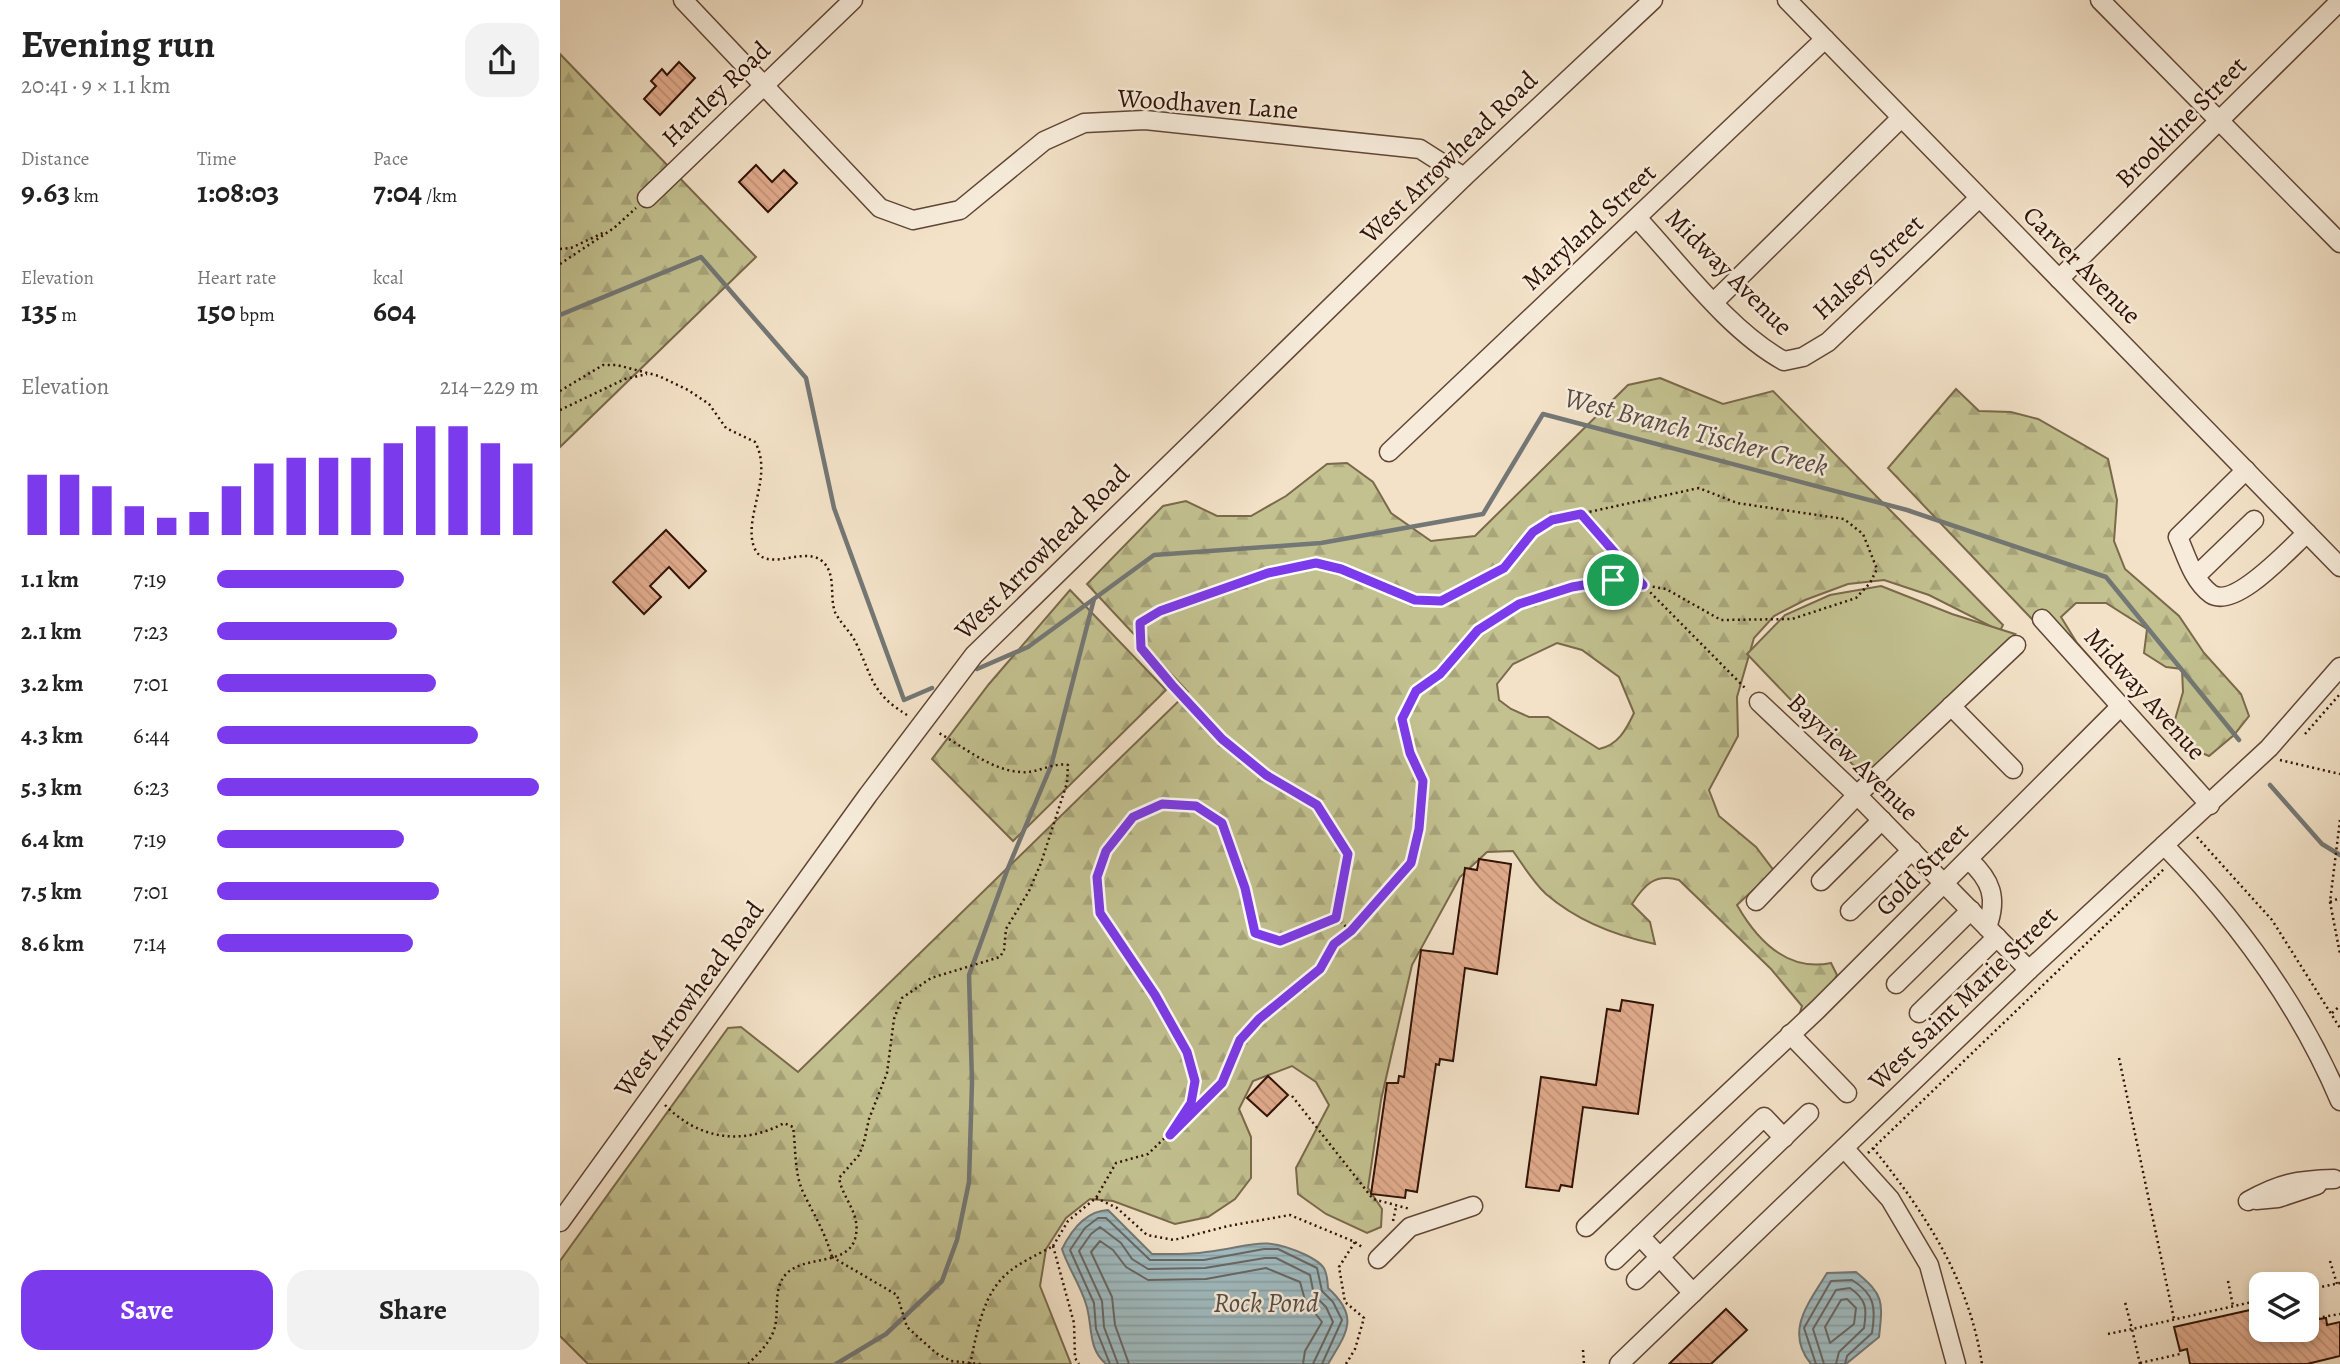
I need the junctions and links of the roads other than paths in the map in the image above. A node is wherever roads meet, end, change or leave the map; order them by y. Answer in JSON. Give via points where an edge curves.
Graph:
{"nodes":[{"id":1,"x":683,"y":0,"type":"edge"},
{"id":2,"x":853,"y":0,"type":"edge"},
{"id":3,"x":1653,"y":0,"type":"edge"},
{"id":4,"x":1787,"y":0,"type":"edge"},
{"id":5,"x":2100,"y":0,"type":"edge"},
{"id":6,"x":2340,"y":1,"type":"edge"},
{"id":7,"x":1825,"y":39,"type":"junction"},
{"id":8,"x":764,"y":85,"type":"junction"},
{"id":9,"x":1901,"y":118,"type":"junction"},
{"id":10,"x":2220,"y":121,"type":"junction"},
{"id":11,"x":1464,"y":177,"type":"junction"},
{"id":12,"x":646,"y":198,"type":"road end"},
{"id":13,"x":1979,"y":198,"type":"junction"},
{"id":14,"x":1637,"y":218,"type":"junction"},
{"id":15,"x":2340,"y":243,"type":"edge"},
{"id":16,"x":2059,"y":279,"type":"junction"},
{"id":17,"x":1714,"y":302,"type":"junction"},
{"id":18,"x":1784,"y":361,"type":"joint"},
{"id":19,"x":1389,"y":452,"type":"dead end"},
{"id":20,"x":2246,"y":470,"type":"junction"},
{"id":21,"x":2254,"y":520,"type":"dead end"},
{"id":22,"x":2307,"y":533,"type":"junction"},
{"id":23,"x":2340,"y":567,"type":"edge"},
{"id":24,"x":2196,"y":576,"type":"junction"},
{"id":25,"x":2042,"y":619,"type":"dead end"},
{"id":26,"x":2016,"y":645,"type":"dead end"},
{"id":27,"x":2340,"y":667,"type":"edge"},
{"id":28,"x":1759,"y":702,"type":"road end"},
{"id":29,"x":1951,"y":706,"type":"junction"},
{"id":30,"x":2121,"y":706,"type":"junction"},
{"id":31,"x":2013,"y":769,"type":"dead end"},
{"id":32,"x":1857,"y":795,"type":"junction"},
{"id":33,"x":2210,"y":805,"type":"junction"},
{"id":34,"x":1882,"y":820,"type":"junction"},
{"id":35,"x":1912,"y":850,"type":"junction"},
{"id":36,"x":2171,"y":851,"type":"junction"},
{"id":37,"x":1969,"y":860,"type":"junction"},
{"id":38,"x":1821,"y":881,"type":"dead end"},
{"id":39,"x":1945,"y":884,"type":"junction"},
{"id":40,"x":1756,"y":901,"type":"dead end"},
{"id":41,"x":1971,"y":910,"type":"junction"},
{"id":42,"x":1850,"y":911,"type":"dead end"},
{"id":43,"x":1992,"y":932,"type":"junction"},
{"id":44,"x":2029,"y":970,"type":"junction"},
{"id":45,"x":1896,"y":984,"type":"dead end"},
{"id":46,"x":1919,"y":1013,"type":"dead end"},
{"id":47,"x":1790,"y":1034,"type":"junction"},
{"id":48,"x":1847,"y":1093,"type":"dead end"},
{"id":49,"x":2340,"y":1101,"type":"edge"},
{"id":50,"x":1808,"y":1113,"type":"dead end"},
{"id":51,"x":1784,"y":1138,"type":"junction"},
{"id":52,"x":1844,"y":1148,"type":"junction"},
{"id":53,"x":1473,"y":1206,"type":"dead end"},
{"id":54,"x":560,"y":1222,"type":"edge"},
{"id":55,"x":1586,"y":1227,"type":"dead end"},
{"id":56,"x":1640,"y":1236,"type":"junction"},
{"id":57,"x":1660,"y":1257,"type":"junction"},
{"id":58,"x":1378,"y":1259,"type":"dead end"},
{"id":59,"x":1615,"y":1260,"type":"dead end"},
{"id":60,"x":1636,"y":1280,"type":"dead end"},
{"id":61,"x":1693,"y":1293,"type":"junction"},
{"id":62,"x":1619,"y":1364,"type":"edge"},
{"id":63,"x":1956,"y":1364,"type":"edge"}],
"edges":[{"from":1,"to":8,"type":"street","name":"Woodhaven Lane"},
{"from":2,"to":8,"type":"street","name":"Hartley Road"},
{"from":3,"to":11,"type":"street","name":"West Arrowhead Road"},
{"from":4,"to":7,"type":"street","name":"Carver Avenue"},
{"from":5,"to":10,"type":"street"},
{"from":6,"to":10,"type":"street","name":"Brookline Street"},
{"from":7,"to":9,"type":"street","name":"Carver Avenue"},
{"from":7,"to":14,"type":"street","name":"Maryland Street"},
{"from":8,"to":11,"type":"street","name":"Woodhaven Lane","via":[[880,208],[913,220],[960,210],[1044,141],[1084,123],[1145,120],[1420,149]]},
{"from":8,"to":12,"type":"street","name":"Hartley Road"},
{"from":9,"to":13,"type":"street","name":"Carver Avenue"},
{"from":9,"to":17,"type":"street"},
{"from":10,"to":15,"type":"street"},
{"from":10,"to":16,"type":"street","name":"Brookline Street"},
{"from":11,"to":54,"type":"street","name":"West Arrowhead Road","via":[[974,655]]},
{"from":13,"to":16,"type":"street","name":"Carver Avenue"},
{"from":13,"to":18,"type":"street","name":"Halsey Street","via":[[1828,342],[1803,357]]},
{"from":14,"to":17,"type":"street","name":"Midway Avenue"},
{"from":14,"to":19,"type":"street","name":"Maryland Street"},
{"from":16,"to":20,"type":"street","name":"Carver Avenue"},
{"from":17,"to":18,"type":"street","name":"Midway Avenue","via":[[1768,353]]},
{"from":20,"to":22,"type":"street","name":"Carver Avenue"},
{"from":20,"to":24,"type":"street","via":[[2178,537]]},
{"from":21,"to":24,"type":"street"},
{"from":22,"to":23,"type":"street","name":"Carver Avenue"},
{"from":22,"to":24,"type":"street","via":[[2246,588],[2227,598],[2211,595]]},
{"from":25,"to":30,"type":"street","name":"Midway Avenue"},
{"from":26,"to":29,"type":"street"},
{"from":27,"to":33,"type":"street","name":"West Saint Marie Street","via":[[2269,748]]},
{"from":28,"to":32,"type":"street","name":"Bayview Avenue"},
{"from":29,"to":31,"type":"street"},
{"from":29,"to":32,"type":"street"},
{"from":30,"to":33,"type":"street","name":"Midway Avenue"},
{"from":30,"to":37,"type":"street","name":"Gold Street"},
{"from":32,"to":34,"type":"street","name":"Bayview Avenue"},
{"from":32,"to":40,"type":"street"},
{"from":33,"to":36,"type":"street","name":"West Saint Marie Street"},
{"from":34,"to":35,"type":"street","name":"Bayview Avenue"},
{"from":34,"to":38,"type":"street"},
{"from":35,"to":39,"type":"street","name":"Bayview Avenue"},
{"from":35,"to":42,"type":"street"},
{"from":36,"to":44,"type":"street","name":"West Saint Marie Street"},
{"from":36,"to":49,"type":"street","via":[[2270,971],[2320,1056]]},
{"from":37,"to":39,"type":"street","name":"Gold Street"},
{"from":37,"to":43,"type":"street","via":[[1990,883]]},
{"from":39,"to":41,"type":"street","name":"Bayview Avenue"},
{"from":39,"to":47,"type":"street","name":"Gold Street"},
{"from":41,"to":43,"type":"street","name":"Bayview Avenue"},
{"from":41,"to":45,"type":"street"},
{"from":43,"to":44,"type":"street","name":"Bayview Avenue"},
{"from":43,"to":46,"type":"street"},
{"from":44,"to":52,"type":"street","name":"West Saint Marie Street"},
{"from":47,"to":48,"type":"street"},
{"from":47,"to":55,"type":"street","name":"Gold Street"},
{"from":50,"to":51,"type":"street"},
{"from":51,"to":56,"type":"street","via":[[1764,1117]]},
{"from":51,"to":57,"type":"street"},
{"from":52,"to":61,"type":"street","name":"West Saint Marie Street"},
{"from":52,"to":63,"type":"street","via":[[1890,1199],[1929,1265]]},
{"from":53,"to":58,"type":"street","via":[[1410,1227]]},
{"from":56,"to":57,"type":"street"},
{"from":56,"to":59,"type":"street"},
{"from":57,"to":60,"type":"street"},
{"from":57,"to":61,"type":"street"},
{"from":61,"to":62,"type":"street","name":"West Saint Marie Street"}]}
